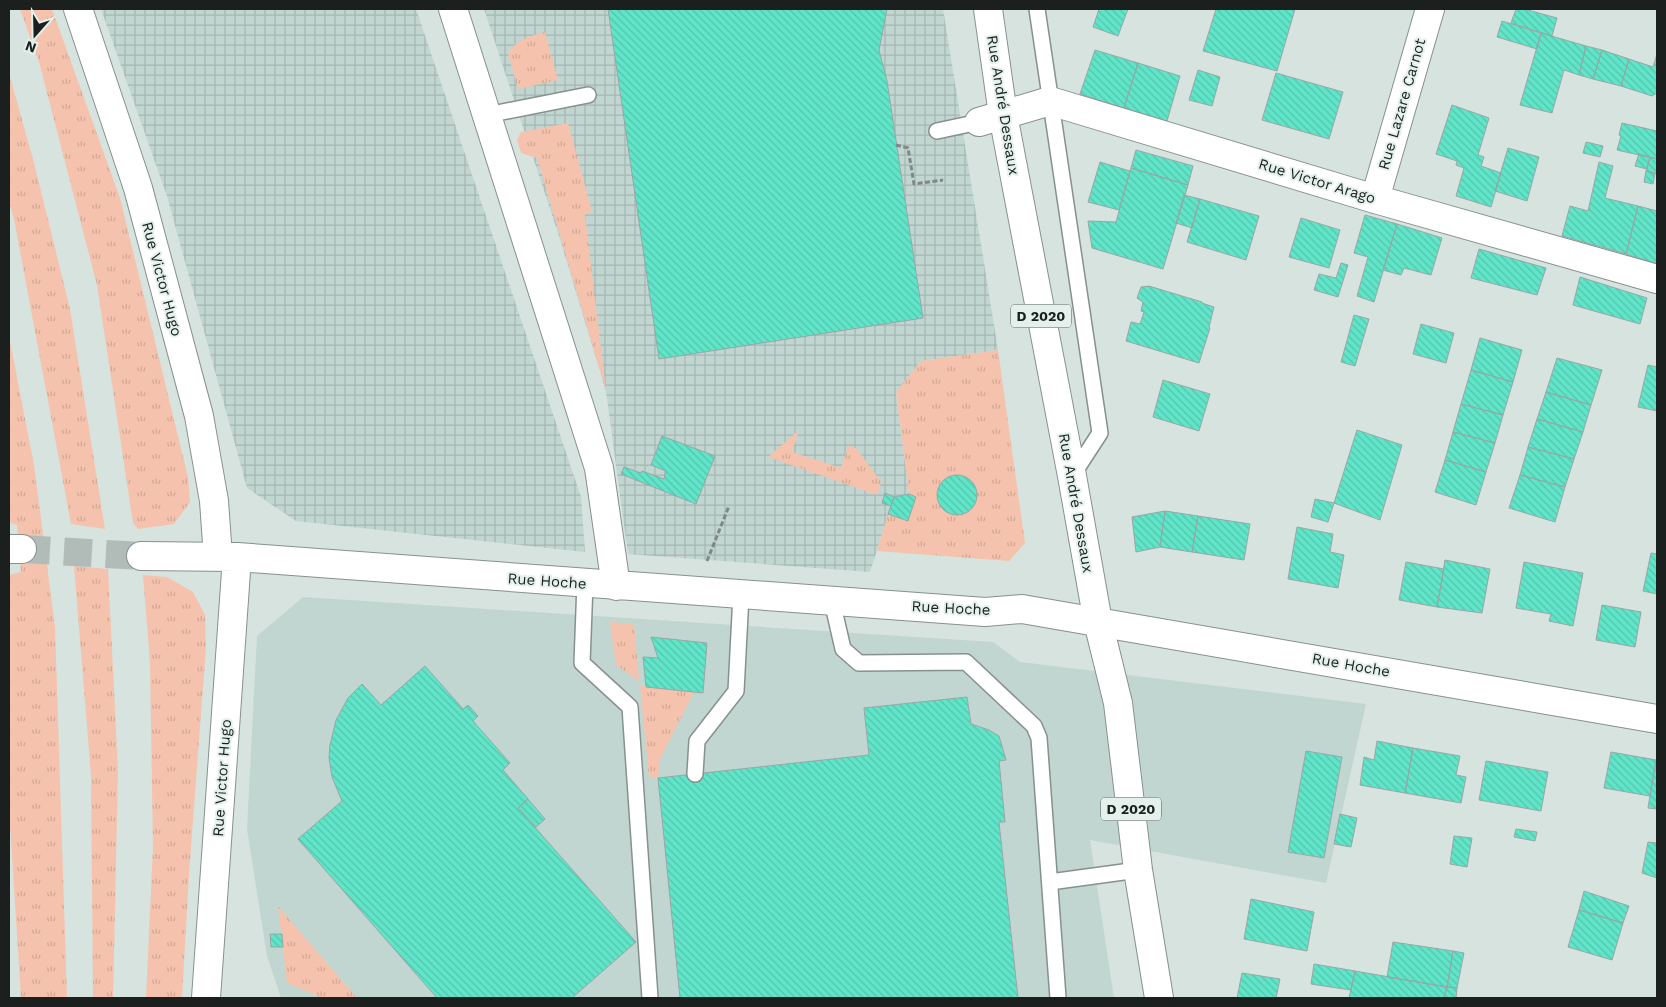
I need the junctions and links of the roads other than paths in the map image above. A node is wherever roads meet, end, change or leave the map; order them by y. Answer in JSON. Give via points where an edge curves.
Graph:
{"nodes":[{"id":1,"x":78,"y":9,"type":"edge"},
{"id":2,"x":452,"y":9,"type":"edge"},
{"id":3,"x":988,"y":9,"type":"edge"},
{"id":4,"x":1037,"y":9,"type":"edge"},
{"id":5,"x":1430,"y":9,"type":"edge"},
{"id":6,"x":588,"y":95,"type":"dead end"},
{"id":7,"x":1050,"y":100,"type":"junction"},
{"id":8,"x":488,"y":115,"type":"junction"},
{"id":9,"x":991,"y":118,"type":"junction"},
{"id":10,"x":937,"y":130,"type":"dead end"},
{"id":11,"x":1375,"y":199,"type":"junction"},
{"id":12,"x":1657,"y":279,"type":"edge"},
{"id":13,"x":1072,"y":476,"type":"junction"},
{"id":14,"x":141,"y":556,"type":"tunnel mouth"},
{"id":15,"x":227,"y":557,"type":"junction"},
{"id":16,"x":585,"y":583,"type":"junction"},
{"id":17,"x":616,"y":586,"type":"junction"},
{"id":18,"x":741,"y":595,"type":"junction"},
{"id":19,"x":832,"y":601,"type":"junction"},
{"id":20,"x":1098,"y":622,"type":"junction"},
{"id":21,"x":1657,"y":719,"type":"edge"},
{"id":22,"x":696,"y":774,"type":"dead end"},
{"id":23,"x":1138,"y":870,"type":"junction"},
{"id":24,"x":1050,"y":882,"type":"junction"},
{"id":25,"x":206,"y":998,"type":"edge"},
{"id":26,"x":650,"y":998,"type":"edge"},
{"id":27,"x":1058,"y":998,"type":"edge"},
{"id":28,"x":1159,"y":998,"type":"edge"}],
"edges":[{"from":1,"to":15,"type":"street","name":"Rue Victor Hugo","via":[[138,188],[199,416]]},
{"from":2,"to":8,"type":"street"},
{"from":3,"to":9,"type":"street","name":"Rue André Dessaux","number":"D 2020"},
{"from":4,"to":7,"type":"lane"},
{"from":5,"to":11,"type":"street","name":"Rue Lazare Carnot"},
{"from":6,"to":8,"type":"lane"},
{"from":7,"to":9,"type":"street"},
{"from":7,"to":11,"type":"street","name":"Rue Victor Arago"},
{"from":7,"to":13,"type":"lane","via":[[1100,433]]},
{"from":8,"to":17,"type":"street","via":[[600,468]]},
{"from":9,"to":10,"type":"lane"},
{"from":9,"to":13,"type":"street","name":"Rue André Dessaux","number":"D 2020"},
{"from":11,"to":12,"type":"street","name":"Rue Victor Arago"},
{"from":13,"to":20,"type":"street","name":"Rue André Dessaux","number":"D 2020"},
{"from":14,"to":15,"type":"street","name":"Rue Hoche"},
{"from":15,"to":16,"type":"street","name":"Rue Hoche"},
{"from":15,"to":25,"type":"street","name":"Rue Victor Hugo"},
{"from":16,"to":17,"type":"street","name":"Rue Hoche"},
{"from":16,"to":26,"type":"lane","via":[[582,663],[630,707]]},
{"from":17,"to":18,"type":"street","name":"Rue Hoche"},
{"from":18,"to":19,"type":"street","name":"Rue Hoche"},
{"from":18,"to":22,"type":"lane","via":[[736,691],[697,741]]},
{"from":19,"to":20,"type":"street","name":"Rue Hoche","via":[[985,612],[1022,609]]},
{"from":19,"to":24,"type":"lane","via":[[843,649],[859,663],[966,662],[1034,726],[1039,738]]},
{"from":20,"to":21,"type":"street","name":"Rue Hoche"},
{"from":20,"to":23,"type":"street","name":"Rue André Dessaux","number":"D 2020","via":[[1118,703]]},
{"from":23,"to":24,"type":"lane"},
{"from":23,"to":28,"type":"street","name":"Rue André Dessaux","number":"D 2020"},
{"from":24,"to":27,"type":"lane"}]}
